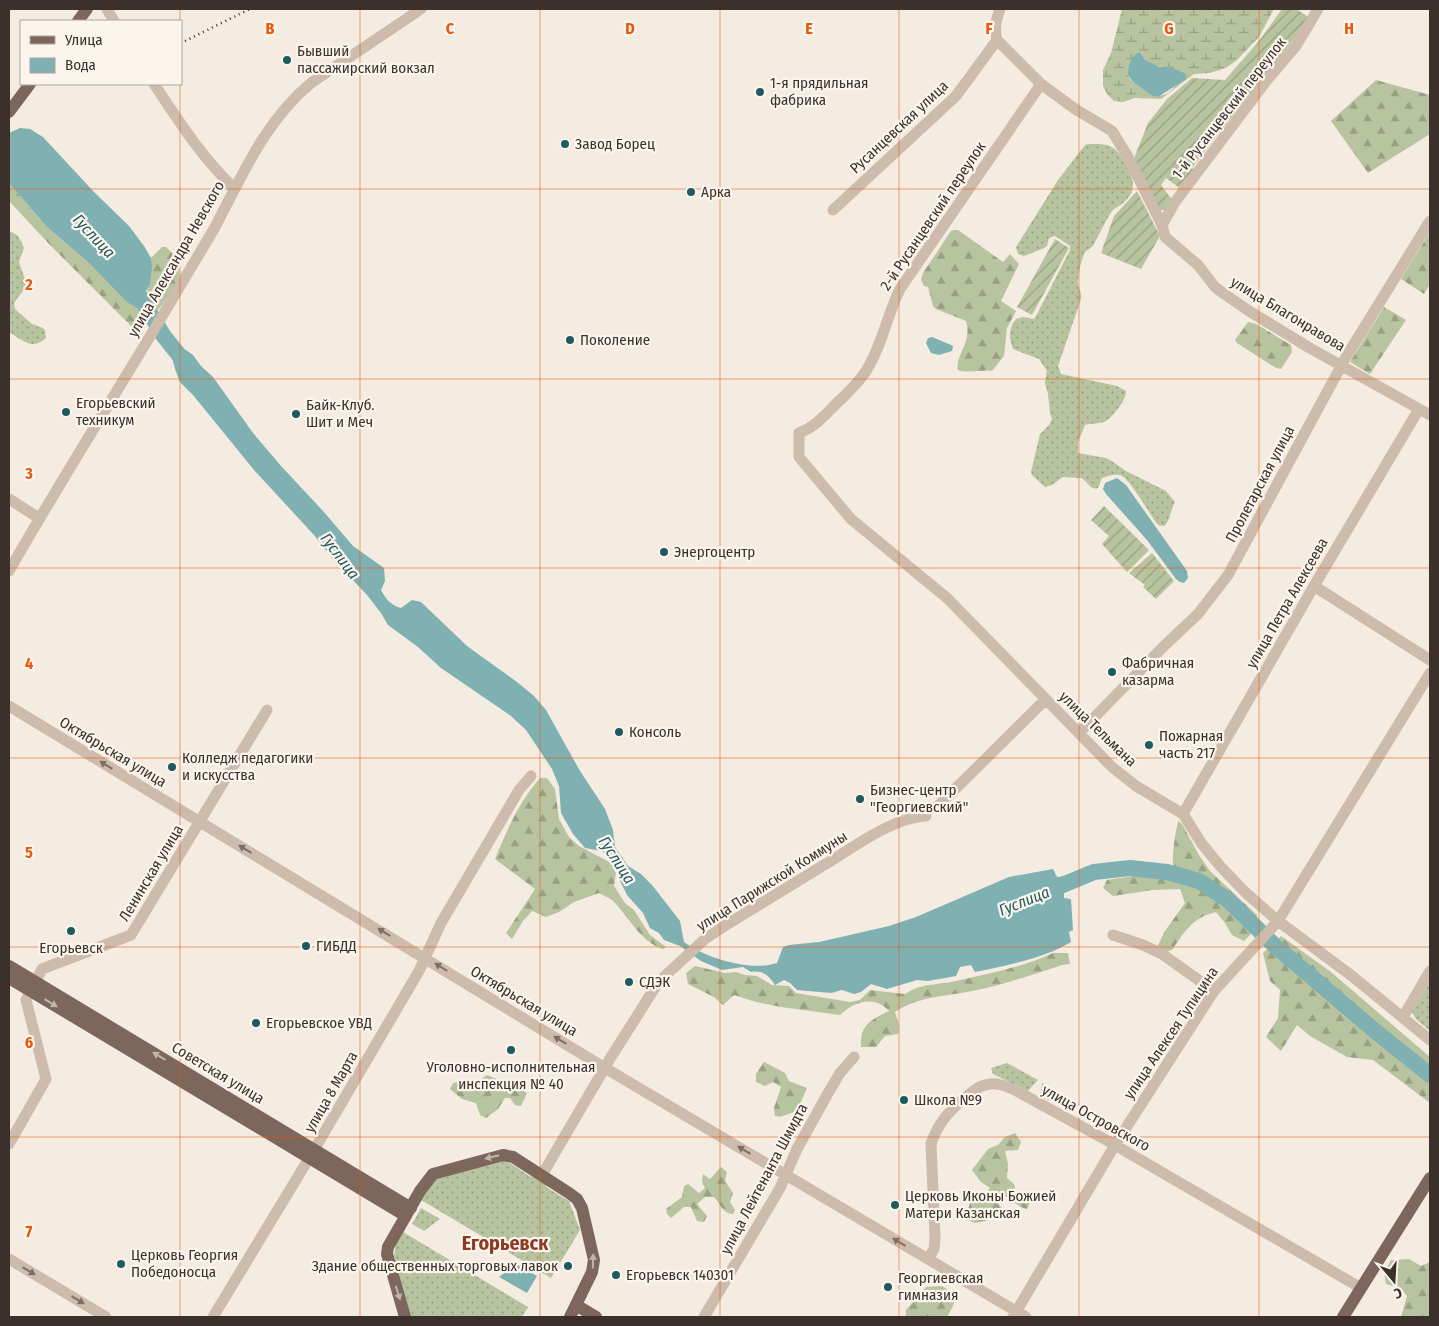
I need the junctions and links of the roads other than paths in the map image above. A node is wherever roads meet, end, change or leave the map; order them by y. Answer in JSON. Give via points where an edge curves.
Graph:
{"nodes":[{"id":1,"x":86,"y":9,"type":"edge"},
{"id":2,"x":106,"y":9,"type":"edge"},
{"id":3,"x":421,"y":9,"type":"edge"},
{"id":4,"x":1000,"y":9,"type":"edge"},
{"id":5,"x":1318,"y":9,"type":"edge"},
{"id":6,"x":79,"y":20,"type":"edge"},
{"id":7,"x":113,"y":20,"type":"edge"},
{"id":8,"x":997,"y":40,"type":"junction"},
{"id":9,"x":1041,"y":84,"type":"junction"},
{"id":10,"x":29,"y":85,"type":"edge"},
{"id":11,"x":155,"y":85,"type":"edge"},
{"id":12,"x":12,"y":107,"type":"edge"},
{"id":13,"x":234,"y":188,"type":"junction"},
{"id":14,"x":833,"y":210,"type":"dead end"},
{"id":15,"x":1430,"y":221,"type":"edge"},
{"id":16,"x":1162,"y":225,"type":"junction"},
{"id":17,"x":1342,"y":365,"type":"junction"},
{"id":18,"x":1419,"y":409,"type":"junction"},
{"id":19,"x":1430,"y":415,"type":"edge"},
{"id":20,"x":799,"y":433,"type":"joint"},
{"id":21,"x":9,"y":498,"type":"edge"},
{"id":22,"x":39,"y":518,"type":"junction"},
{"id":23,"x":9,"y":570,"type":"edge"},
{"id":24,"x":1314,"y":586,"type":"junction"},
{"id":25,"x":1430,"y":660,"type":"edge"},
{"id":26,"x":1430,"y":674,"type":"edge"},
{"id":27,"x":1045,"y":700,"type":"junction"},
{"id":28,"x":9,"y":706,"type":"edge"},
{"id":29,"x":267,"y":710,"type":"dead end"},
{"id":30,"x":1079,"y":732,"type":"junction"},
{"id":31,"x":531,"y":776,"type":"dead end"},
{"id":32,"x":937,"y":806,"type":"dead end"},
{"id":33,"x":1183,"y":814,"type":"junction"},
{"id":34,"x":926,"y":816,"type":"dead end"},
{"id":35,"x":200,"y":821,"type":"junction"},
{"id":36,"x":1274,"y":925,"type":"junction"},
{"id":37,"x":1113,"y":935,"type":"dead end"},
{"id":38,"x":425,"y":958,"type":"junction"},
{"id":39,"x":9,"y":966,"type":"edge"},
{"id":40,"x":1430,"y":972,"type":"edge"},
{"id":41,"x":9,"y":978,"type":"edge"},
{"id":42,"x":33,"y":987,"type":"junction"},
{"id":43,"x":1214,"y":992,"type":"junction"},
{"id":44,"x":1402,"y":1017,"type":"junction"},
{"id":45,"x":1430,"y":1040,"type":"edge"},
{"id":46,"x":854,"y":1057,"type":"dead end"},
{"id":47,"x":605,"y":1068,"type":"junction"},
{"id":48,"x":9,"y":1144,"type":"edge"},
{"id":49,"x":1115,"y":1145,"type":"junction"},
{"id":50,"x":312,"y":1154,"type":"junction"},
{"id":51,"x":542,"y":1175,"type":"junction"},
{"id":52,"x":786,"y":1175,"type":"junction"},
{"id":53,"x":1430,"y":1178,"type":"edge"},
{"id":54,"x":408,"y":1212,"type":"junction"},
{"id":55,"x":9,"y":1259,"type":"edge"},
{"id":56,"x":928,"y":1259,"type":"junction"},
{"id":57,"x":1361,"y":1288,"type":"junction"},
{"id":58,"x":573,"y":1314,"type":"edge"},
{"id":59,"x":1018,"y":1315,"type":"edge"},
{"id":60,"x":106,"y":1317,"type":"edge"},
{"id":61,"x":213,"y":1317,"type":"edge"},
{"id":62,"x":405,"y":1317,"type":"edge"},
{"id":63,"x":596,"y":1317,"type":"edge"},
{"id":64,"x":704,"y":1317,"type":"edge"},
{"id":65,"x":1345,"y":1317,"type":"edge"}],
"edges":[{"from":1,"to":6,"type":"main road"},
{"from":2,"to":7,"type":"street"},
{"from":3,"to":13,"type":"street","name":"улица Александра Невского","via":[[300,92],[252,154]]},
{"from":4,"to":8,"type":"street","via":[[996,20]]},
{"from":5,"to":16,"type":"street","name":"1-й Русанцевский переулок","via":[[1296,46],[1175,202]]},
{"from":8,"to":9,"type":"street","name":"улица Благонравова"},
{"from":8,"to":14,"type":"street","name":"Русанцевская улица","via":[[956,96]]},
{"from":9,"to":16,"type":"street","name":"улица Благонравова","via":[[1112,131]]},
{"from":9,"to":20,"type":"street","name":"2-й Русанцевский переулок","via":[[900,289],[866,371],[812,428]]},
{"from":10,"to":12,"type":"main road"},
{"from":11,"to":13,"type":"street","via":[[194,142]]},
{"from":13,"to":22,"type":"street","name":"улица Александра Невского","via":[[148,340]]},
{"from":15,"to":17,"type":"street","name":"Пролетарская улица"},
{"from":16,"to":17,"type":"street","name":"улица Благонравова","via":[[1166,236],[1198,265],[1215,287],[1249,311]]},
{"from":17,"to":18,"type":"street","name":"улица Благонравова"},
{"from":17,"to":30,"type":"street","name":"Пролетарская улица","via":[[1228,575],[1198,614]]},
{"from":18,"to":19,"type":"street","name":"улица Благонравова"},
{"from":18,"to":24,"type":"street","name":"улица Петра Алексеева"},
{"from":20,"to":27,"type":"street","name":"улица Тельмана","via":[[800,457],[851,519],[947,598]]},
{"from":21,"to":22,"type":"street"},
{"from":22,"to":23,"type":"street","name":"улица Александра Невского"},
{"from":24,"to":25,"type":"street"},
{"from":24,"to":33,"type":"street","name":"улица Петра Алексеева"},
{"from":26,"to":36,"type":"street","name":"улица Алексея Тупицина"},
{"from":27,"to":30,"type":"street","name":"улица Тельмана"},
{"from":27,"to":32,"type":"street"},
{"from":35,"to":28,"type":"street","name":"Октябрьская улица","one_way":true},
{"from":29,"to":35,"type":"street","name":"Ленинская улица"},
{"from":30,"to":33,"type":"street","name":"улица Тельмана","via":[[1112,767],[1136,786]]},
{"from":31,"to":38,"type":"street","name":"улица 8 Марта","via":[[519,790],[441,923]]},
{"from":33,"to":36,"type":"street","name":"улица Тельмана","via":[[1220,866]]},
{"from":34,"to":47,"type":"street","name":"улица Парижской Коммуны","via":[[897,822],[705,939],[656,986]]},
{"from":38,"to":35,"type":"street","name":"Октябрьская улица","one_way":true},
{"from":35,"to":42,"type":"street","name":"Ленинская улица","via":[[132,935],[42,969]]},
{"from":36,"to":43,"type":"street","name":"улица Алексея Тупицина"},
{"from":36,"to":44,"type":"street","name":"улица Тельмана","via":[[1352,976]]},
{"from":37,"to":43,"type":"street","via":[[1162,954]]},
{"from":47,"to":38,"type":"street","name":"Октябрьская улица","one_way":true},
{"from":38,"to":50,"type":"street","name":"улица 8 Марта"},
{"from":39,"to":42,"type":"main road","name":"Советская улица"},
{"from":40,"to":44,"type":"street"},
{"from":41,"to":42,"type":"main road","name":"Советская улица"},
{"from":42,"to":48,"type":"street","via":[[26,1000],[46,1079]]},
{"from":42,"to":50,"type":"main road","name":"Советская улица"},
{"from":43,"to":49,"type":"street","name":"улица Алексея Тупицина"},
{"from":44,"to":45,"type":"street","name":"улица Тельмана"},
{"from":46,"to":52,"type":"street","name":"улица Лейтенанта Шмидта","via":[[827,1095]]},
{"from":47,"to":51,"type":"street","name":"улица Парижской Коммуны"},
{"from":52,"to":47,"type":"street","name":"Октябрьская улица","one_way":true},
{"from":49,"to":56,"type":"street","name":"улица Островского","via":[[1013,1088],[992,1084],[974,1090],[949,1110],[931,1144],[936,1238]]},
{"from":49,"to":57,"type":"street","name":"улица Островского"},
{"from":49,"to":59,"type":"street","name":"улица Алексея Тупицина"},
{"from":50,"to":54,"type":"main road","name":"Советская улица"},
{"from":50,"to":61,"type":"street","name":"улица 8 Марта"},
{"from":51,"to":54,"type":"main road","one_way":true,"via":[[513,1157],[498,1155],[433,1174]]},
{"from":58,"to":51,"type":"main road","one_way":true,"via":[[594,1265],[588,1228],[576,1199]]},
{"from":56,"to":52,"type":"street","name":"Октябрьская улица","one_way":true},
{"from":52,"to":64,"type":"street","name":"улица Лейтенанта Шмидта"},
{"from":53,"to":57,"type":"main road"},
{"from":54,"to":62,"type":"main road","one_way":true,"via":[[387,1254]]},
{"from":55,"to":60,"type":"street","one_way":true},
{"from":56,"to":59,"type":"street","name":"Октябрьская улица"},
{"from":57,"to":65,"type":"main road"},
{"from":58,"to":63,"type":"main road"}]}
